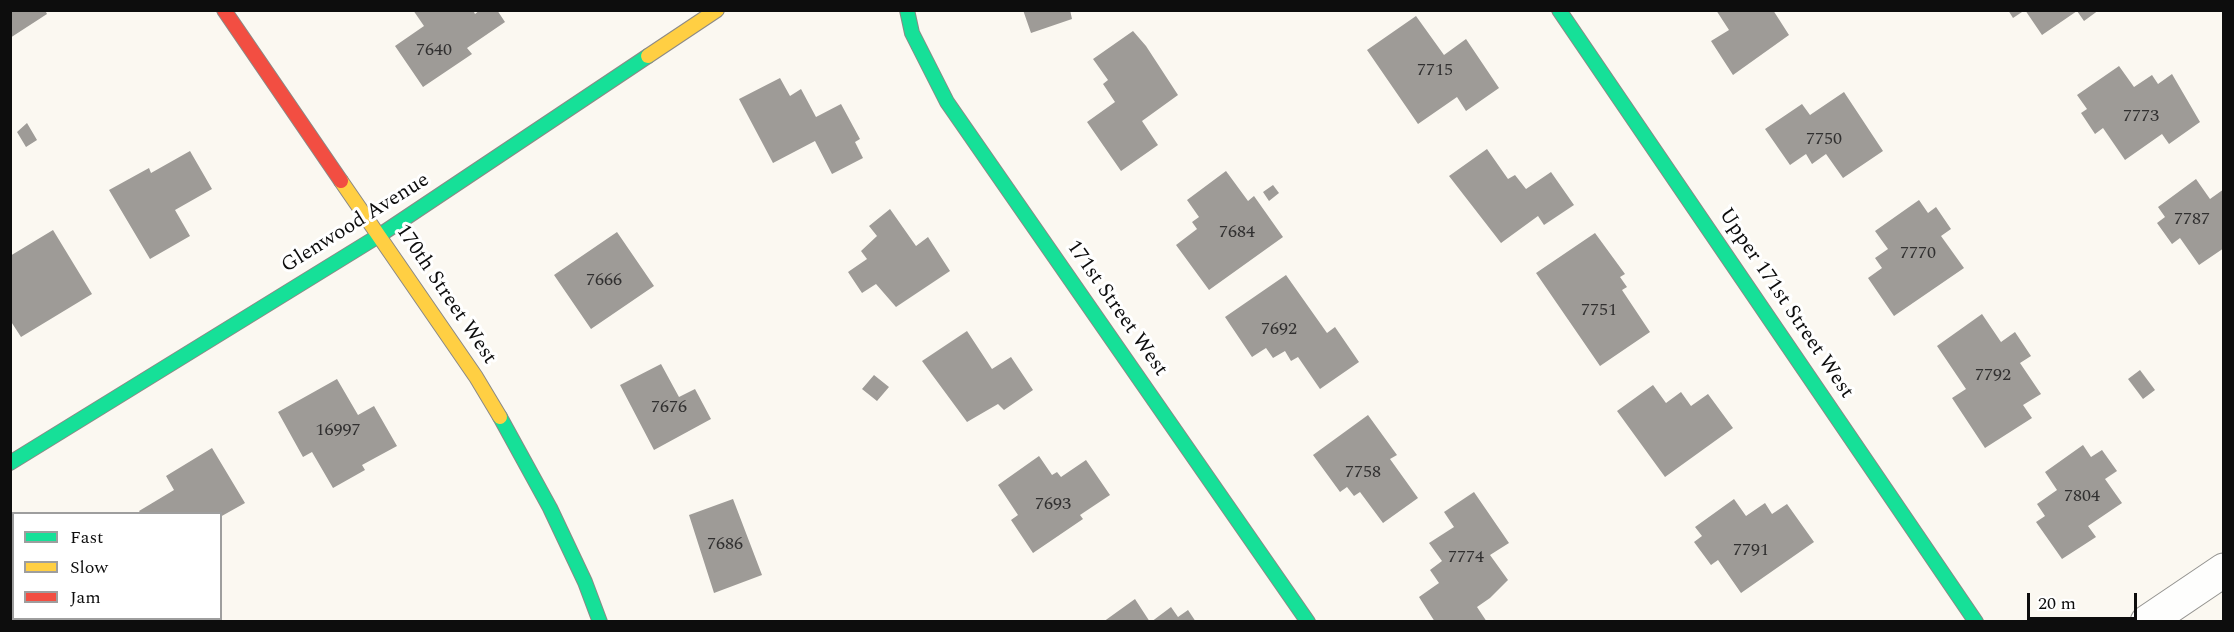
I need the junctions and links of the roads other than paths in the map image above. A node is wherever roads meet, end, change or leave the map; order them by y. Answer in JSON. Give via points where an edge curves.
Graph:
{"nodes":[{"id":1,"x":224,"y":10,"type":"edge"},
{"id":2,"x":717,"y":10,"type":"edge"},
{"id":3,"x":908,"y":10,"type":"edge"},
{"id":4,"x":1559,"y":10,"type":"edge"},
{"id":5,"x":380,"y":236,"type":"junction"},
{"id":6,"x":10,"y":463,"type":"edge"},
{"id":7,"x":2223,"y":570,"type":"edge"},
{"id":8,"x":600,"y":621,"type":"edge"},
{"id":9,"x":1308,"y":621,"type":"edge"},
{"id":10,"x":1976,"y":621,"type":"edge"},
{"id":11,"x":2147,"y":621,"type":"edge"}],
"edges":[{"from":1,"to":5,"type":"street","name":"170th Street West"},
{"from":2,"to":5,"type":"street","name":"Glenwood Avenue"},
{"from":3,"to":9,"type":"street","name":"171st Street West","via":[[912,33],[947,102]]},
{"from":4,"to":10,"type":"street","name":"Upper 171st Street West"},
{"from":5,"to":6,"type":"street","name":"Glenwood Avenue"},
{"from":5,"to":8,"type":"street","name":"170th Street West","via":[[510,433],[580,572]]},
{"from":7,"to":11,"type":"street"}]}
